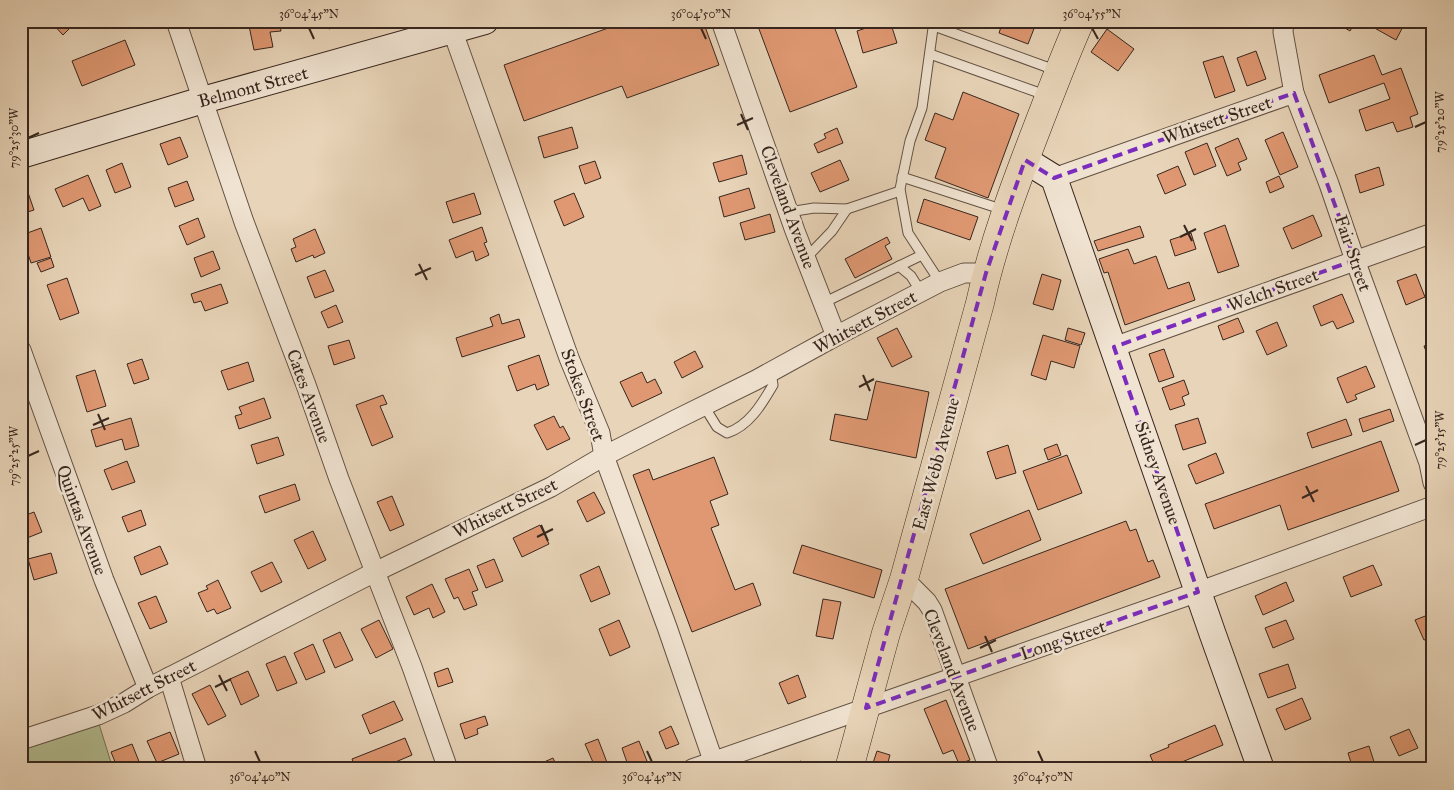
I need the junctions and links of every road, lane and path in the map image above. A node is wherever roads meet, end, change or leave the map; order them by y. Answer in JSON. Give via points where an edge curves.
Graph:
{"nodes":[{"id":1,"x":176,"y":21,"type":"edge"},
{"id":2,"x":485,"y":21,"type":"edge"},
{"id":3,"x":721,"y":21,"type":"edge"},
{"id":4,"x":1080,"y":21,"type":"edge"},
{"id":5,"x":1284,"y":21,"type":"edge"},
{"id":6,"x":934,"y":23,"type":"edge"},
{"id":7,"x":451,"y":26,"type":"edge"},
{"id":8,"x":930,"y":54,"type":"junction"},
{"id":9,"x":1054,"y":84,"type":"junction"},
{"id":10,"x":1294,"y":93,"type":"junction"},
{"id":11,"x":203,"y":100,"type":"junction"},
{"id":12,"x":21,"y":155,"type":"edge"},
{"id":13,"x":1024,"y":160,"type":"junction"},
{"id":14,"x":902,"y":177,"type":"junction"},
{"id":15,"x":1054,"y":178,"type":"junction"},
{"id":16,"x":900,"y":191,"type":"junction"},
{"id":17,"x":847,"y":209,"type":"junction"},
{"id":18,"x":1007,"y":211,"type":"junction"},
{"id":19,"x":788,"y":212,"type":"junction"},
{"id":20,"x":1433,"y":233,"type":"edge"},
{"id":21,"x":922,"y":255,"type":"junction"},
{"id":22,"x":806,"y":258,"type":"junction"},
{"id":23,"x":1355,"y":260,"type":"junction"},
{"id":24,"x":900,"y":266,"type":"junction"},
{"id":25,"x":986,"y":273,"type":"junction"},
{"id":26,"x":940,"y":282,"type":"junction"},
{"id":27,"x":921,"y":292,"type":"junction"},
{"id":28,"x":823,"y":303,"type":"junction"},
{"id":29,"x":836,"y":336,"type":"junction"},
{"id":30,"x":1114,"y":347,"type":"junction"},
{"id":31,"x":21,"y":350,"type":"edge"},
{"id":32,"x":771,"y":372,"type":"junction"},
{"id":33,"x":704,"y":406,"type":"junction"},
{"id":34,"x":604,"y":456,"type":"junction"},
{"id":35,"x":1433,"y":482,"type":"edge"},
{"id":36,"x":1433,"y":506,"type":"edge"},
{"id":37,"x":375,"y":572,"type":"junction"},
{"id":38,"x":904,"y":579,"type":"junction"},
{"id":39,"x":1198,"y":592,"type":"junction"},
{"id":40,"x":956,"y":677,"type":"junction"},
{"id":41,"x":169,"y":678,"type":"junction"},
{"id":42,"x":148,"y":688,"type":"junction"},
{"id":43,"x":866,"y":708,"type":"junction"},
{"id":44,"x":21,"y":740,"type":"edge"},
{"id":45,"x":715,"y":765,"type":"edge"},
{"id":46,"x":197,"y":769,"type":"edge"},
{"id":47,"x":448,"y":769,"type":"edge"},
{"id":48,"x":692,"y":769,"type":"edge"},
{"id":49,"x":849,"y":769,"type":"edge"},
{"id":50,"x":989,"y":769,"type":"edge"},
{"id":51,"x":1261,"y":769,"type":"edge"}],
"edges":[{"from":1,"to":11,"type":"street","name":"Cates Avenue"},
{"from":2,"to":7,"type":"street","name":"Belmont Street"},
{"from":3,"to":19,"type":"street","name":"Cleveland Avenue"},
{"from":4,"to":9,"type":"highway","name":"East Webb Avenue"},
{"from":5,"to":10,"type":"street","name":"Fair Street","via":[[1283,32]]},
{"from":6,"to":8,"type":"lane"},
{"from":6,"to":9,"type":"lane"},
{"from":7,"to":11,"type":"street","name":"Belmont Street","via":[[406,43]]},
{"from":7,"to":34,"type":"street","name":"Stokes Street","via":[[569,358],[600,433]]},
{"from":8,"to":9,"type":"lane"},
{"from":8,"to":14,"type":"lane","via":[[922,108]]},
{"from":9,"to":13,"type":"highway","name":"East Webb Avenue"},
{"from":10,"to":15,"type":"street","name":"Whitsett Street"},
{"from":10,"to":23,"type":"street","name":"Fair Street"},
{"from":11,"to":12,"type":"street","name":"Belmont Street"},
{"from":11,"to":37,"type":"street","name":"Cates Avenue","via":[[244,222]]},
{"from":13,"to":15,"type":"street"},
{"from":13,"to":18,"type":"highway","name":"East Webb Avenue"},
{"from":14,"to":16,"type":"lane"},
{"from":14,"to":18,"type":"lane"},
{"from":15,"to":30,"type":"street","name":"Sidney Avenue"},
{"from":16,"to":17,"type":"lane"},
{"from":16,"to":21,"type":"lane","via":[[908,233]]},
{"from":17,"to":19,"type":"lane","via":[[814,208]]},
{"from":17,"to":22,"type":"lane","via":[[832,231]]},
{"from":18,"to":25,"type":"highway","name":"East Webb Avenue"},
{"from":19,"to":22,"type":"street","name":"Cleveland Avenue"},
{"from":20,"to":23,"type":"street","name":"Welch Street"},
{"from":21,"to":24,"type":"lane"},
{"from":21,"to":26,"type":"lane"},
{"from":22,"to":28,"type":"street","name":"Cleveland Avenue"},
{"from":23,"to":30,"type":"street","name":"Welch Street"},
{"from":23,"to":35,"type":"street","name":"Fair Street"},
{"from":24,"to":27,"type":"lane"},
{"from":24,"to":28,"type":"lane"},
{"from":25,"to":26,"type":"street","name":"Whitsett Street","via":[[964,273]]},
{"from":25,"to":38,"type":"highway","name":"East Webb Avenue"},
{"from":26,"to":27,"type":"street","name":"Whitsett Street"},
{"from":27,"to":29,"type":"street","name":"Whitsett Street"},
{"from":28,"to":29,"type":"street","name":"Cleveland Avenue"},
{"from":29,"to":32,"type":"street","name":"Whitsett Street"},
{"from":30,"to":39,"type":"street","name":"Sidney Avenue"},
{"from":31,"to":42,"type":"street","name":"Quintas Avenue","via":[[104,580]]},
{"from":32,"to":33,"type":"street","name":"Whitsett Street"},
{"from":32,"to":33,"type":"lane","via":[[773,385],[754,414],[738,430],[727,433],[717,427]]},
{"from":33,"to":34,"type":"street","name":"Whitsett Street"},
{"from":34,"to":37,"type":"street","name":"Whitsett Street","via":[[551,487]]},
{"from":34,"to":45,"type":"street","name":"Stokes Street"},
{"from":36,"to":39,"type":"street","name":"Long Street"},
{"from":37,"to":41,"type":"street","name":"Whitsett Street"},
{"from":37,"to":47,"type":"street","name":"Cates Avenue"},
{"from":38,"to":40,"type":"street","name":"Cleveland Avenue","via":[[932,610]]},
{"from":38,"to":43,"type":"highway","name":"East Webb Avenue"},
{"from":39,"to":40,"type":"street","name":"Long Street"},
{"from":39,"to":51,"type":"street","name":"Sidney Avenue"},
{"from":40,"to":43,"type":"street","name":"Long Street"},
{"from":40,"to":50,"type":"street","name":"Cleveland Avenue"},
{"from":41,"to":42,"type":"street","name":"Whitsett Street"},
{"from":41,"to":46,"type":"street"},
{"from":42,"to":44,"type":"street","name":"Whitsett Street","via":[[98,715]]},
{"from":43,"to":45,"type":"street","name":"Long Street"},
{"from":43,"to":49,"type":"highway","name":"East Webb Avenue"},
{"from":45,"to":48,"type":"street","name":"Long Street"}]}
